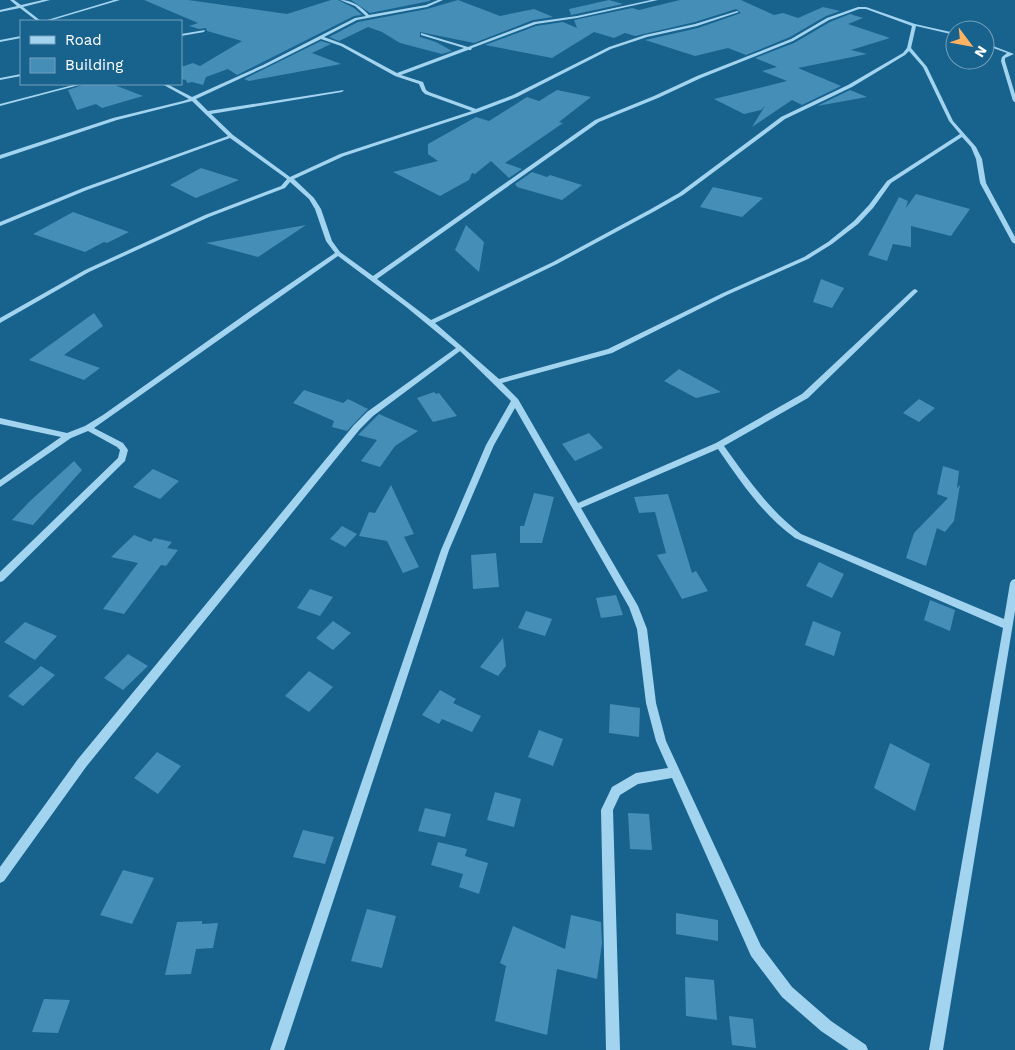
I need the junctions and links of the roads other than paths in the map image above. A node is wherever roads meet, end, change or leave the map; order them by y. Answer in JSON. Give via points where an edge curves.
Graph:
{"nodes":[{"id":1,"x":12,"y":0,"type":"edge"},
{"id":2,"x":48,"y":0,"type":"edge"},
{"id":3,"x":118,"y":0,"type":"edge"},
{"id":4,"x":342,"y":0,"type":"edge"},
{"id":5,"x":441,"y":0,"type":"edge"},
{"id":6,"x":656,"y":0,"type":"edge"},
{"id":7,"x":21,"y":7,"type":"junction"},
{"id":8,"x":0,"y":11,"type":"edge"},
{"id":9,"x":737,"y":12,"type":"dead end"},
{"id":10,"x":368,"y":16,"type":"junction"},
{"id":11,"x":38,"y":20,"type":"edge"},
{"id":12,"x":49,"y":20,"type":"edge"},
{"id":13,"x":914,"y":25,"type":"junction"},
{"id":14,"x":204,"y":31,"type":"dead end"},
{"id":15,"x":945,"y":32,"type":"edge"},
{"id":16,"x":422,"y":34,"type":"dead end"},
{"id":17,"x":182,"y":36,"type":"edge"},
{"id":18,"x":20,"y":37,"type":"edge"},
{"id":19,"x":320,"y":37,"type":"junction"},
{"id":20,"x":0,"y":41,"type":"edge"},
{"id":21,"x":910,"y":48,"type":"junction"},
{"id":22,"x":995,"y":48,"type":"edge"},
{"id":23,"x":470,"y":49,"type":"junction"},
{"id":24,"x":1012,"y":54,"type":"edge"},
{"id":25,"x":20,"y":75,"type":"edge"},
{"id":26,"x":396,"y":75,"type":"junction"},
{"id":27,"x":0,"y":79,"type":"edge"},
{"id":28,"x":78,"y":85,"type":"edge"},
{"id":29,"x":166,"y":85,"type":"edge"},
{"id":30,"x":342,"y":91,"type":"dead end"},
{"id":31,"x":193,"y":99,"type":"junction"},
{"id":32,"x":1015,"y":101,"type":"edge"},
{"id":33,"x":0,"y":105,"type":"edge"},
{"id":34,"x":476,"y":111,"type":"junction"},
{"id":35,"x":207,"y":113,"type":"junction"},
{"id":36,"x":962,"y":135,"type":"junction"},
{"id":37,"x":231,"y":136,"type":"junction"},
{"id":38,"x":0,"y":157,"type":"edge"},
{"id":39,"x":290,"y":180,"type":"junction"},
{"id":40,"x":0,"y":224,"type":"edge"},
{"id":41,"x":1015,"y":242,"type":"edge"},
{"id":42,"x":338,"y":253,"type":"junction"},
{"id":43,"x":373,"y":279,"type":"junction"},
{"id":44,"x":915,"y":291,"type":"dead end"},
{"id":45,"x":0,"y":322,"type":"edge"},
{"id":46,"x":432,"y":322,"type":"junction"},
{"id":47,"x":460,"y":348,"type":"junction"},
{"id":48,"x":498,"y":382,"type":"junction"},
{"id":49,"x":515,"y":401,"type":"junction"},
{"id":50,"x":0,"y":421,"type":"edge"},
{"id":51,"x":88,"y":428,"type":"junction"},
{"id":52,"x":68,"y":436,"type":"junction"},
{"id":53,"x":719,"y":444,"type":"junction"},
{"id":54,"x":0,"y":484,"type":"edge"},
{"id":55,"x":576,"y":507,"type":"junction"},
{"id":56,"x":0,"y":578,"type":"edge"},
{"id":57,"x":1015,"y":583,"type":"edge"},
{"id":58,"x":1007,"y":625,"type":"junction"},
{"id":59,"x":675,"y":772,"type":"junction"},
{"id":60,"x":0,"y":877,"type":"edge"},
{"id":61,"x":277,"y":1050,"type":"edge"},
{"id":62,"x":613,"y":1050,"type":"edge"},
{"id":63,"x":861,"y":1050,"type":"edge"},
{"id":64,"x":936,"y":1050,"type":"edge"}],
"edges":[{"from":1,"to":7,"type":"street"},
{"from":2,"to":7,"type":"street"},
{"from":3,"to":12,"type":"street"},
{"from":4,"to":10,"type":"street"},
{"from":5,"to":10,"type":"street","via":[[427,6]]},
{"from":6,"to":23,"type":"street","via":[[576,18],[535,23]]},
{"from":7,"to":8,"type":"street"},
{"from":7,"to":11,"type":"street"},
{"from":9,"to":34,"type":"street","via":[[610,48],[562,70],[539,85]]},
{"from":10,"to":19,"type":"street","via":[[350,21]]},
{"from":13,"to":15,"type":"street"},
{"from":13,"to":21,"type":"street"},
{"from":13,"to":43,"type":"street","via":[[859,8],[828,19],[792,40],[606,116]]},
{"from":14,"to":17,"type":"street"},
{"from":16,"to":23,"type":"street"},
{"from":18,"to":20,"type":"street"},
{"from":19,"to":26,"type":"street","via":[[342,45]]},
{"from":19,"to":31,"type":"street"},
{"from":21,"to":36,"type":"street","via":[[925,67],[951,121]]},
{"from":21,"to":46,"type":"street","via":[[867,77],[783,118],[700,181],[660,206],[555,263]]},
{"from":22,"to":24,"type":"street"},
{"from":23,"to":26,"type":"street"},
{"from":24,"to":32,"type":"street","via":[[1003,58],[1003,62]]},
{"from":25,"to":27,"type":"street"},
{"from":26,"to":34,"type":"street","via":[[422,83],[427,93]]},
{"from":28,"to":33,"type":"street"},
{"from":29,"to":31,"type":"street"},
{"from":30,"to":35,"type":"street"},
{"from":31,"to":35,"type":"street"},
{"from":31,"to":38,"type":"street"},
{"from":34,"to":39,"type":"street","via":[[342,155]]},
{"from":35,"to":37,"type":"street"},
{"from":36,"to":41,"type":"street","via":[[976,153],[983,183]]},
{"from":36,"to":48,"type":"street","via":[[889,182],[866,212],[806,258],[610,351]]},
{"from":37,"to":39,"type":"street"},
{"from":37,"to":40,"type":"street"},
{"from":39,"to":42,"type":"street","via":[[311,198],[329,241]]},
{"from":39,"to":45,"type":"street","via":[[283,187],[200,219],[87,271]]},
{"from":42,"to":43,"type":"street"},
{"from":42,"to":51,"type":"street"},
{"from":43,"to":46,"type":"street"},
{"from":44,"to":53,"type":"street","via":[[805,396]]},
{"from":46,"to":47,"type":"street"},
{"from":47,"to":48,"type":"street"},
{"from":47,"to":60,"type":"street","via":[[357,427],[82,764]]},
{"from":48,"to":49,"type":"street"},
{"from":49,"to":55,"type":"street"},
{"from":49,"to":61,"type":"street","via":[[490,445],[445,550]]},
{"from":50,"to":52,"type":"street"},
{"from":51,"to":52,"type":"street"},
{"from":51,"to":56,"type":"street","via":[[120,445],[124,450],[122,459]]},
{"from":52,"to":54,"type":"street"},
{"from":53,"to":55,"type":"street"},
{"from":53,"to":58,"type":"street","via":[[766,509],[798,536]]},
{"from":55,"to":59,"type":"street","via":[[639,622],[651,703],[661,741]]},
{"from":57,"to":58,"type":"street"},
{"from":58,"to":64,"type":"street"},
{"from":59,"to":62,"type":"street","via":[[636,779],[616,791],[607,810]]},
{"from":59,"to":63,"type":"street","via":[[756,951],[787,992],[826,1026]]}]}
